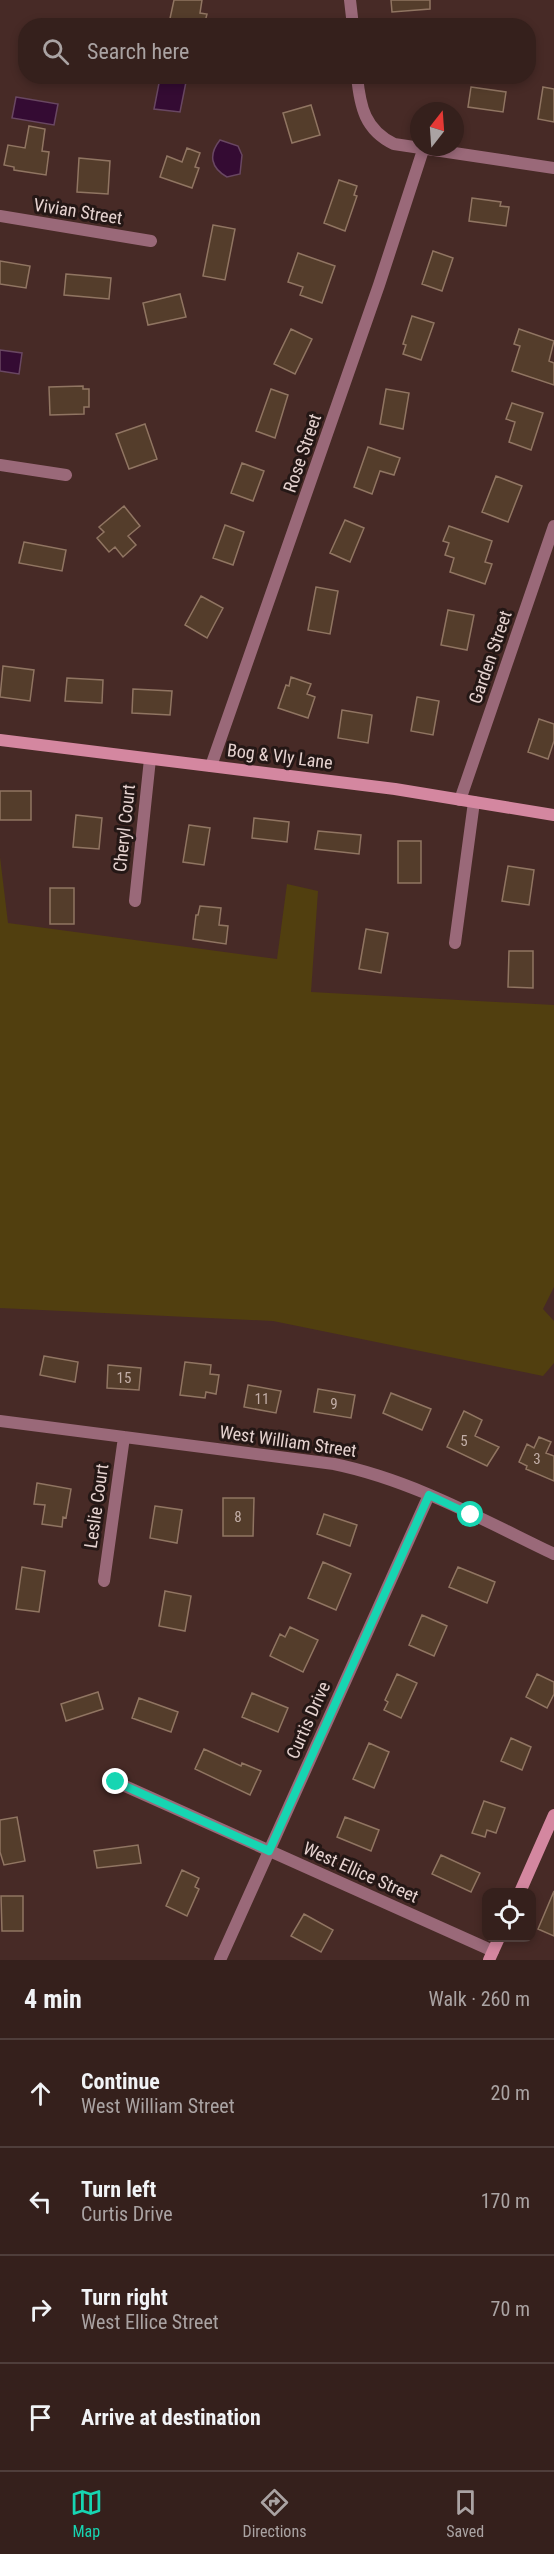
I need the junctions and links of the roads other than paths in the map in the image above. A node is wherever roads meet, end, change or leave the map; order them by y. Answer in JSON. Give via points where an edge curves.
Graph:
{"nodes":[{"id":1,"x":350,"y":0,"type":"edge"},
{"id":2,"x":352,"y":18,"type":"edge"},
{"id":3,"x":358,"y":84,"type":"edge"},
{"id":4,"x":410,"y":147,"type":"edge"},
{"id":5,"x":421,"y":156,"type":"edge"},
{"id":6,"x":464,"y":156,"type":"edge"},
{"id":7,"x":554,"y":168,"type":"edge"},
{"id":8,"x":0,"y":216,"type":"edge"},
{"id":9,"x":151,"y":241,"type":"dead end"},
{"id":10,"x":0,"y":465,"type":"edge"},
{"id":11,"x":66,"y":475,"type":"dead end"},
{"id":12,"x":554,"y":526,"type":"edge"},
{"id":13,"x":0,"y":740,"type":"edge"},
{"id":14,"x":150,"y":759,"type":"junction"},
{"id":15,"x":211,"y":766,"type":"junction"},
{"id":16,"x":460,"y":800,"type":"junction"},
{"id":17,"x":474,"y":802,"type":"junction"},
{"id":18,"x":554,"y":815,"type":"edge"},
{"id":19,"x":135,"y":901,"type":"dead end"},
{"id":20,"x":454,"y":943,"type":"dead end"},
{"id":21,"x":0,"y":1421,"type":"edge"},
{"id":22,"x":124,"y":1437,"type":"junction"},
{"id":23,"x":429,"y":1495,"type":"junction"},
{"id":24,"x":554,"y":1554,"type":"edge"},
{"id":25,"x":104,"y":1581,"type":"dead end"},
{"id":26,"x":116,"y":1782,"type":"dead end"},
{"id":27,"x":554,"y":1815,"type":"edge"},
{"id":28,"x":269,"y":1851,"type":"junction"},
{"id":29,"x":522,"y":1888,"type":"edge"},
{"id":30,"x":497,"y":1942,"type":"edge"},
{"id":31,"x":491,"y":1956,"type":"edge"},
{"id":32,"x":219,"y":1960,"type":"edge"}],
"edges":[{"from":1,"to":2,"type":"street"},
{"from":3,"to":4,"type":"street","via":[[364,116],[376,133],[394,144]]},
{"from":5,"to":15,"type":"street","name":"Rose Street"},
{"from":6,"to":7,"type":"street"},
{"from":8,"to":9,"type":"street","name":"Vivian Street"},
{"from":10,"to":11,"type":"street"},
{"from":12,"to":16,"type":"street","name":"Garden Street"},
{"from":13,"to":14,"type":"street","name":"Bog & Vly Lane"},
{"from":14,"to":15,"type":"street","name":"Bog & Vly Lane"},
{"from":14,"to":19,"type":"street","name":"Cheryl Court"},
{"from":15,"to":16,"type":"street","name":"Bog & Vly Lane"},
{"from":16,"to":17,"type":"street","name":"Bog & Vly Lane"},
{"from":17,"to":18,"type":"street","name":"Bog & Vly Lane"},
{"from":17,"to":20,"type":"street"},
{"from":21,"to":22,"type":"street","name":"West William Street"},
{"from":22,"to":23,"type":"street","name":"West William Street","via":[[366,1470]]},
{"from":22,"to":25,"type":"street","name":"Leslie Court"},
{"from":23,"to":24,"type":"street","name":"West William Street"},
{"from":23,"to":28,"type":"street","name":"Curtis Drive"},
{"from":26,"to":28,"type":"street","name":"West Ellice Street"},
{"from":27,"to":29,"type":"street"},
{"from":28,"to":31,"type":"street","name":"West Ellice Street"},
{"from":28,"to":32,"type":"street","name":"Curtis Drive"},
{"from":30,"to":31,"type":"street"}]}
